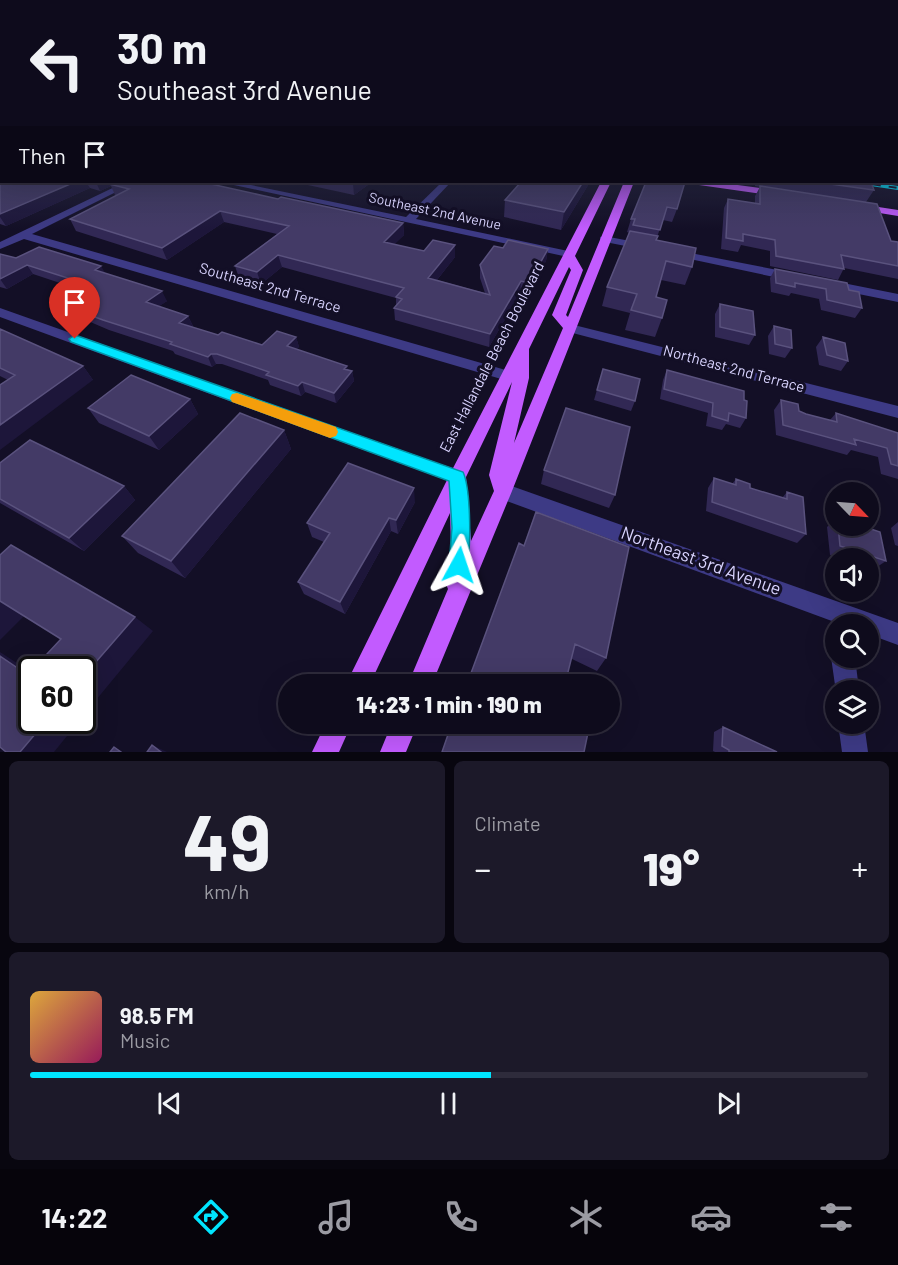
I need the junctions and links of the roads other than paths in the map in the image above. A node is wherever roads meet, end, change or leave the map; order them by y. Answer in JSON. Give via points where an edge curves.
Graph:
{"nodes":[{"id":1,"x":129,"y":183,"type":"edge"},
{"id":2,"x":230,"y":183,"type":"edge"},
{"id":3,"x":446,"y":183,"type":"edge"},
{"id":4,"x":605,"y":183,"type":"edge"},
{"id":5,"x":629,"y":183,"type":"edge"},
{"id":6,"x":706,"y":183,"type":"edge"},
{"id":7,"x":786,"y":195,"type":"edge"},
{"id":8,"x":853,"y":206,"type":"edge"},
{"id":9,"x":898,"y":213,"type":"edge"},
{"id":10,"x":408,"y":221,"type":"junction"},
{"id":11,"x":22,"y":234,"type":"junction"},
{"id":12,"x":604,"y":239,"type":"junction"},
{"id":13,"x":0,"y":246,"type":"edge"},
{"id":14,"x":568,"y":254,"type":"junction"},
{"id":15,"x":898,"y":298,"type":"edge"},
{"id":16,"x":0,"y":312,"type":"edge"},
{"id":17,"x":570,"y":328,"type":"junction"},
{"id":18,"x":524,"y":346,"type":"junction"},
{"id":19,"x":508,"y":376,"type":"junction"},
{"id":20,"x":898,"y":412,"type":"edge"},
{"id":21,"x":457,"y":477,"type":"junction"},
{"id":22,"x":503,"y":491,"type":"junction"},
{"id":23,"x":453,"y":603,"type":"junction"},
{"id":24,"x":829,"y":614,"type":"edge"},
{"id":25,"x":879,"y":629,"type":"edge"},
{"id":26,"x":898,"y":634,"type":"edge"},
{"id":27,"x":363,"y":674,"type":"edge"},
{"id":28,"x":424,"y":674,"type":"edge"},
{"id":29,"x":334,"y":734,"type":"edge"},
{"id":30,"x":400,"y":734,"type":"edge"},
{"id":31,"x":853,"y":734,"type":"edge"},
{"id":32,"x":325,"y":752,"type":"edge"},
{"id":33,"x":393,"y":752,"type":"edge"},
{"id":34,"x":855,"y":752,"type":"edge"}],
"edges":[{"from":1,"to":11,"type":"street"},
{"from":2,"to":10,"type":"street","name":"Southeast 2nd Avenue"},
{"from":3,"to":10,"type":"street"},
{"from":4,"to":14,"type":"main road","name":"East Hallandale Beach Boulevard"},
{"from":5,"to":12,"type":"main road"},
{"from":6,"to":7,"type":"main road"},
{"from":8,"to":9,"type":"main road"},
{"from":10,"to":14,"type":"street","name":"Southeast 2nd Avenue"},
{"from":11,"to":13,"type":"street"},
{"from":11,"to":19,"type":"street","name":"Southeast 2nd Terrace"},
{"from":12,"to":15,"type":"street"},
{"from":12,"to":17,"type":"main road"},
{"from":14,"to":17,"type":"main road","via":[[578,270],[559,315]]},
{"from":14,"to":18,"type":"main road","name":"East Hallandale Beach Boulevard"},
{"from":16,"to":21,"type":"street"},
{"from":17,"to":20,"type":"street","name":"Northeast 2nd Terrace"},
{"from":17,"to":22,"type":"main road"},
{"from":18,"to":19,"type":"main road","name":"East Hallandale Beach Boulevard"},
{"from":18,"to":22,"type":"main road","via":[[521,378],[498,475]]},
{"from":19,"to":21,"type":"main road","name":"East Hallandale Beach Boulevard"},
{"from":21,"to":23,"type":"main road","via":[[461,546]]},
{"from":21,"to":27,"type":"main road","name":"East Hallandale Beach Boulevard"},
{"from":22,"to":23,"type":"main road"},
{"from":22,"to":24,"type":"street","name":"Northeast 3rd Avenue","via":[[752,579]]},
{"from":23,"to":28,"type":"main road"},
{"from":25,"to":26,"type":"street","name":"Northeast 3rd Avenue"},
{"from":29,"to":32,"type":"main road"},
{"from":30,"to":33,"type":"main road"},
{"from":31,"to":34,"type":"street"}]}
